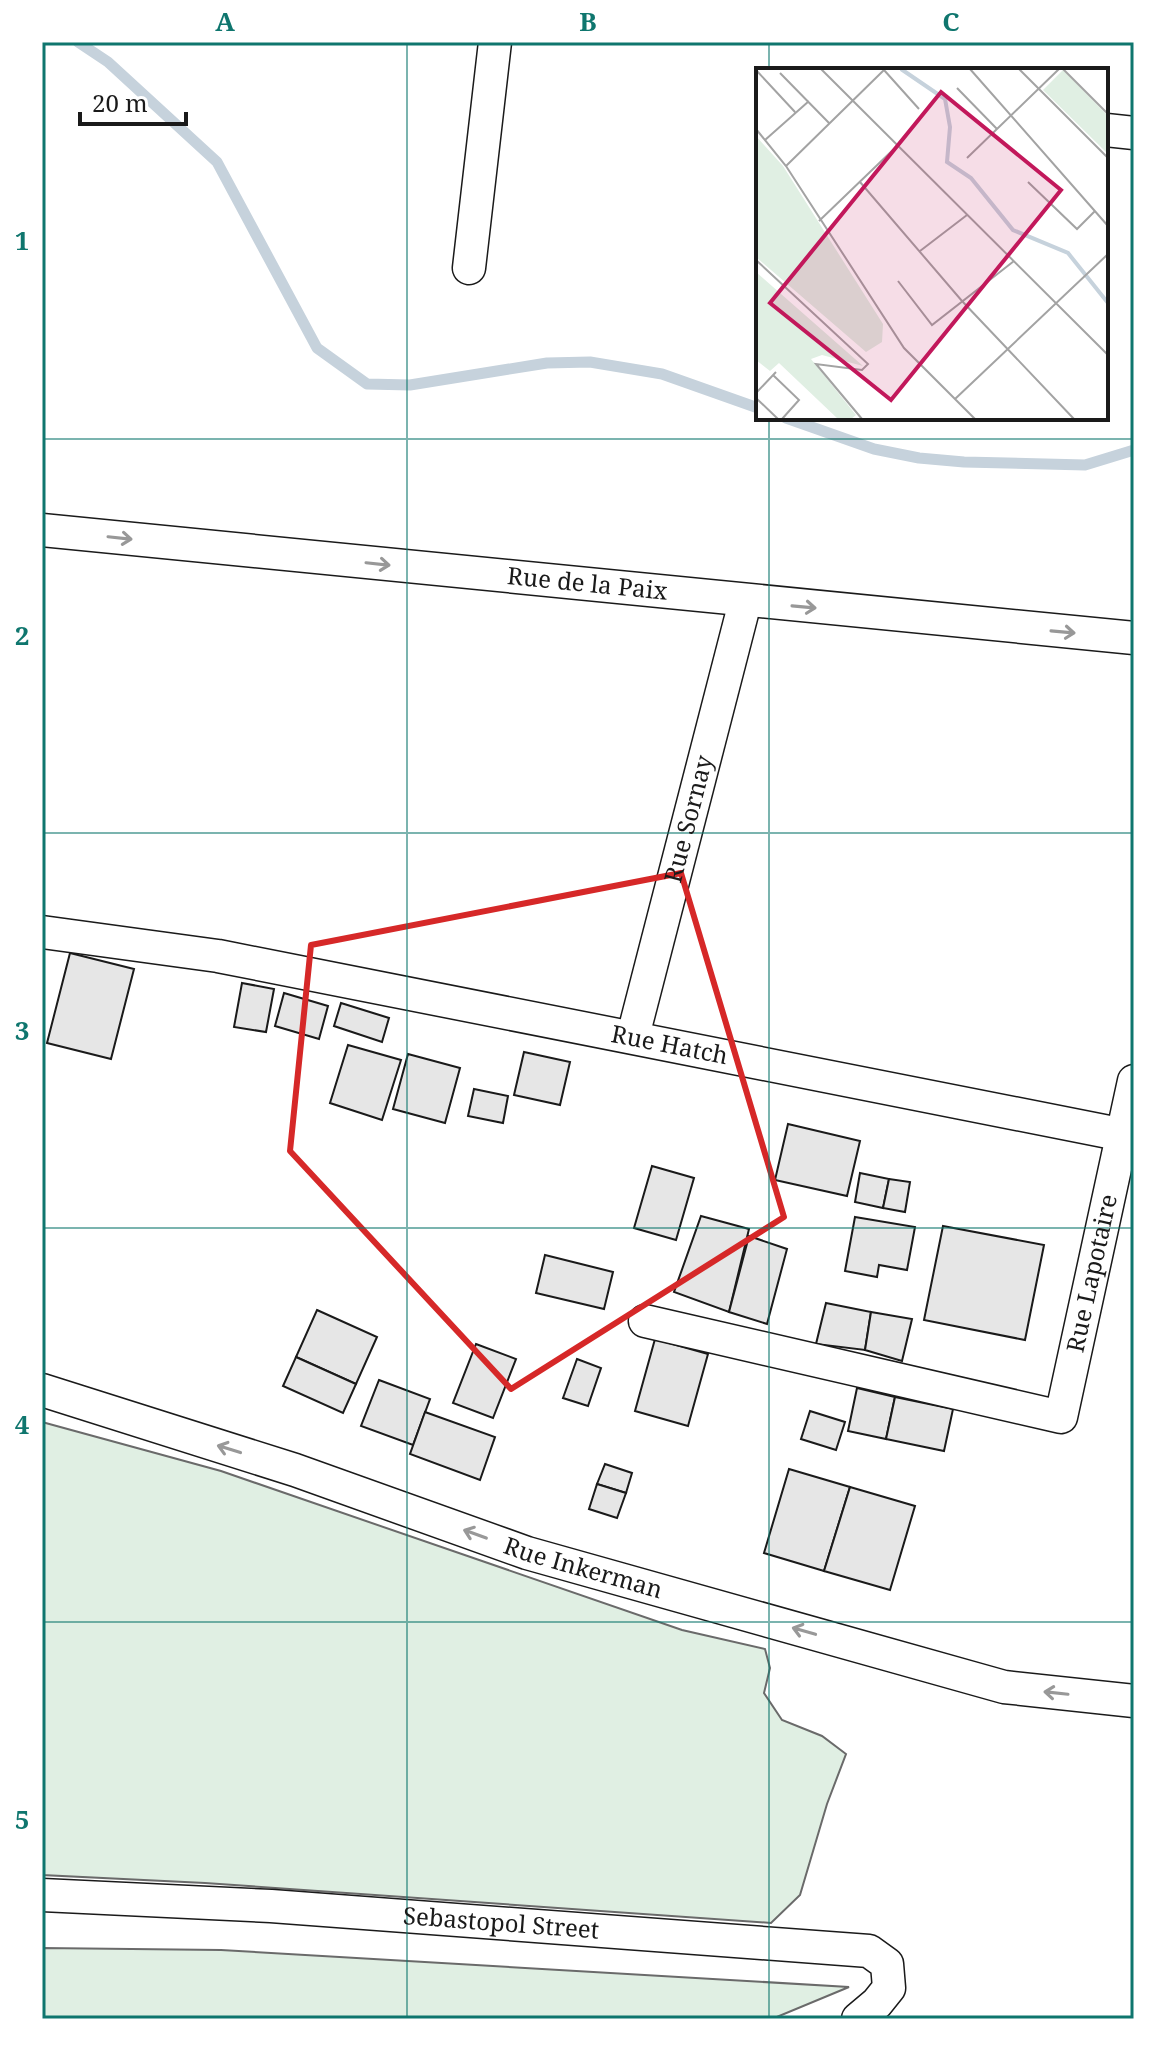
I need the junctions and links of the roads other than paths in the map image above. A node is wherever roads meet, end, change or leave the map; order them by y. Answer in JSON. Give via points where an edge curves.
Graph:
{"nodes":[{"id":1,"x":495,"y":42,"type":"edge"},
{"id":2,"x":1108,"y":130,"type":"edge"},
{"id":3,"x":1134,"y":133,"type":"edge"},
{"id":4,"x":469,"y":268,"type":"dead end"},
{"id":5,"x":42,"y":530,"type":"edge"},
{"id":6,"x":745,"y":602,"type":"junction"},
{"id":7,"x":1134,"y":638,"type":"edge"},
{"id":8,"x":42,"y":932,"type":"edge"},
{"id":9,"x":633,"y":1036,"type":"junction"},
{"id":10,"x":1134,"y":1081,"type":"edge"},
{"id":11,"x":1128,"y":1136,"type":"edge"},
{"id":12,"x":645,"y":1321,"type":"dead end"},
{"id":13,"x":42,"y":1390,"type":"edge"},
{"id":14,"x":1134,"y":1701,"type":"edge"},
{"id":15,"x":42,"y":1895,"type":"edge"},
{"id":16,"x":858,"y":2019,"type":"edge"}],
"edges":[{"from":1,"to":4,"type":"street"},
{"from":2,"to":3,"type":"street"},
{"from":5,"to":6,"type":"street","name":"Rue de la Paix","one_way":true},
{"from":6,"to":7,"type":"street","name":"Rue de la Paix","one_way":true},
{"from":6,"to":9,"type":"street","name":"Rue Sornay"},
{"from":8,"to":9,"type":"street","name":"Rue Hatch","via":[[218,956]]},
{"from":9,"to":11,"type":"street","name":"Rue Hatch"},
{"from":10,"to":11,"type":"street","name":"Rue Lapotaire"},
{"from":11,"to":12,"type":"street","name":"Rue Lapotaire","via":[[1061,1417]]},
{"from":14,"to":13,"type":"street","name":"Rue Inkerman","one_way":true,"via":[[1004,1687],[558,1562],[295,1470]]},
{"from":15,"to":16,"type":"street","name":"Sebastopol Street","via":[[271,1906],[869,1951],[887,1964],[889,1988]]}]}
